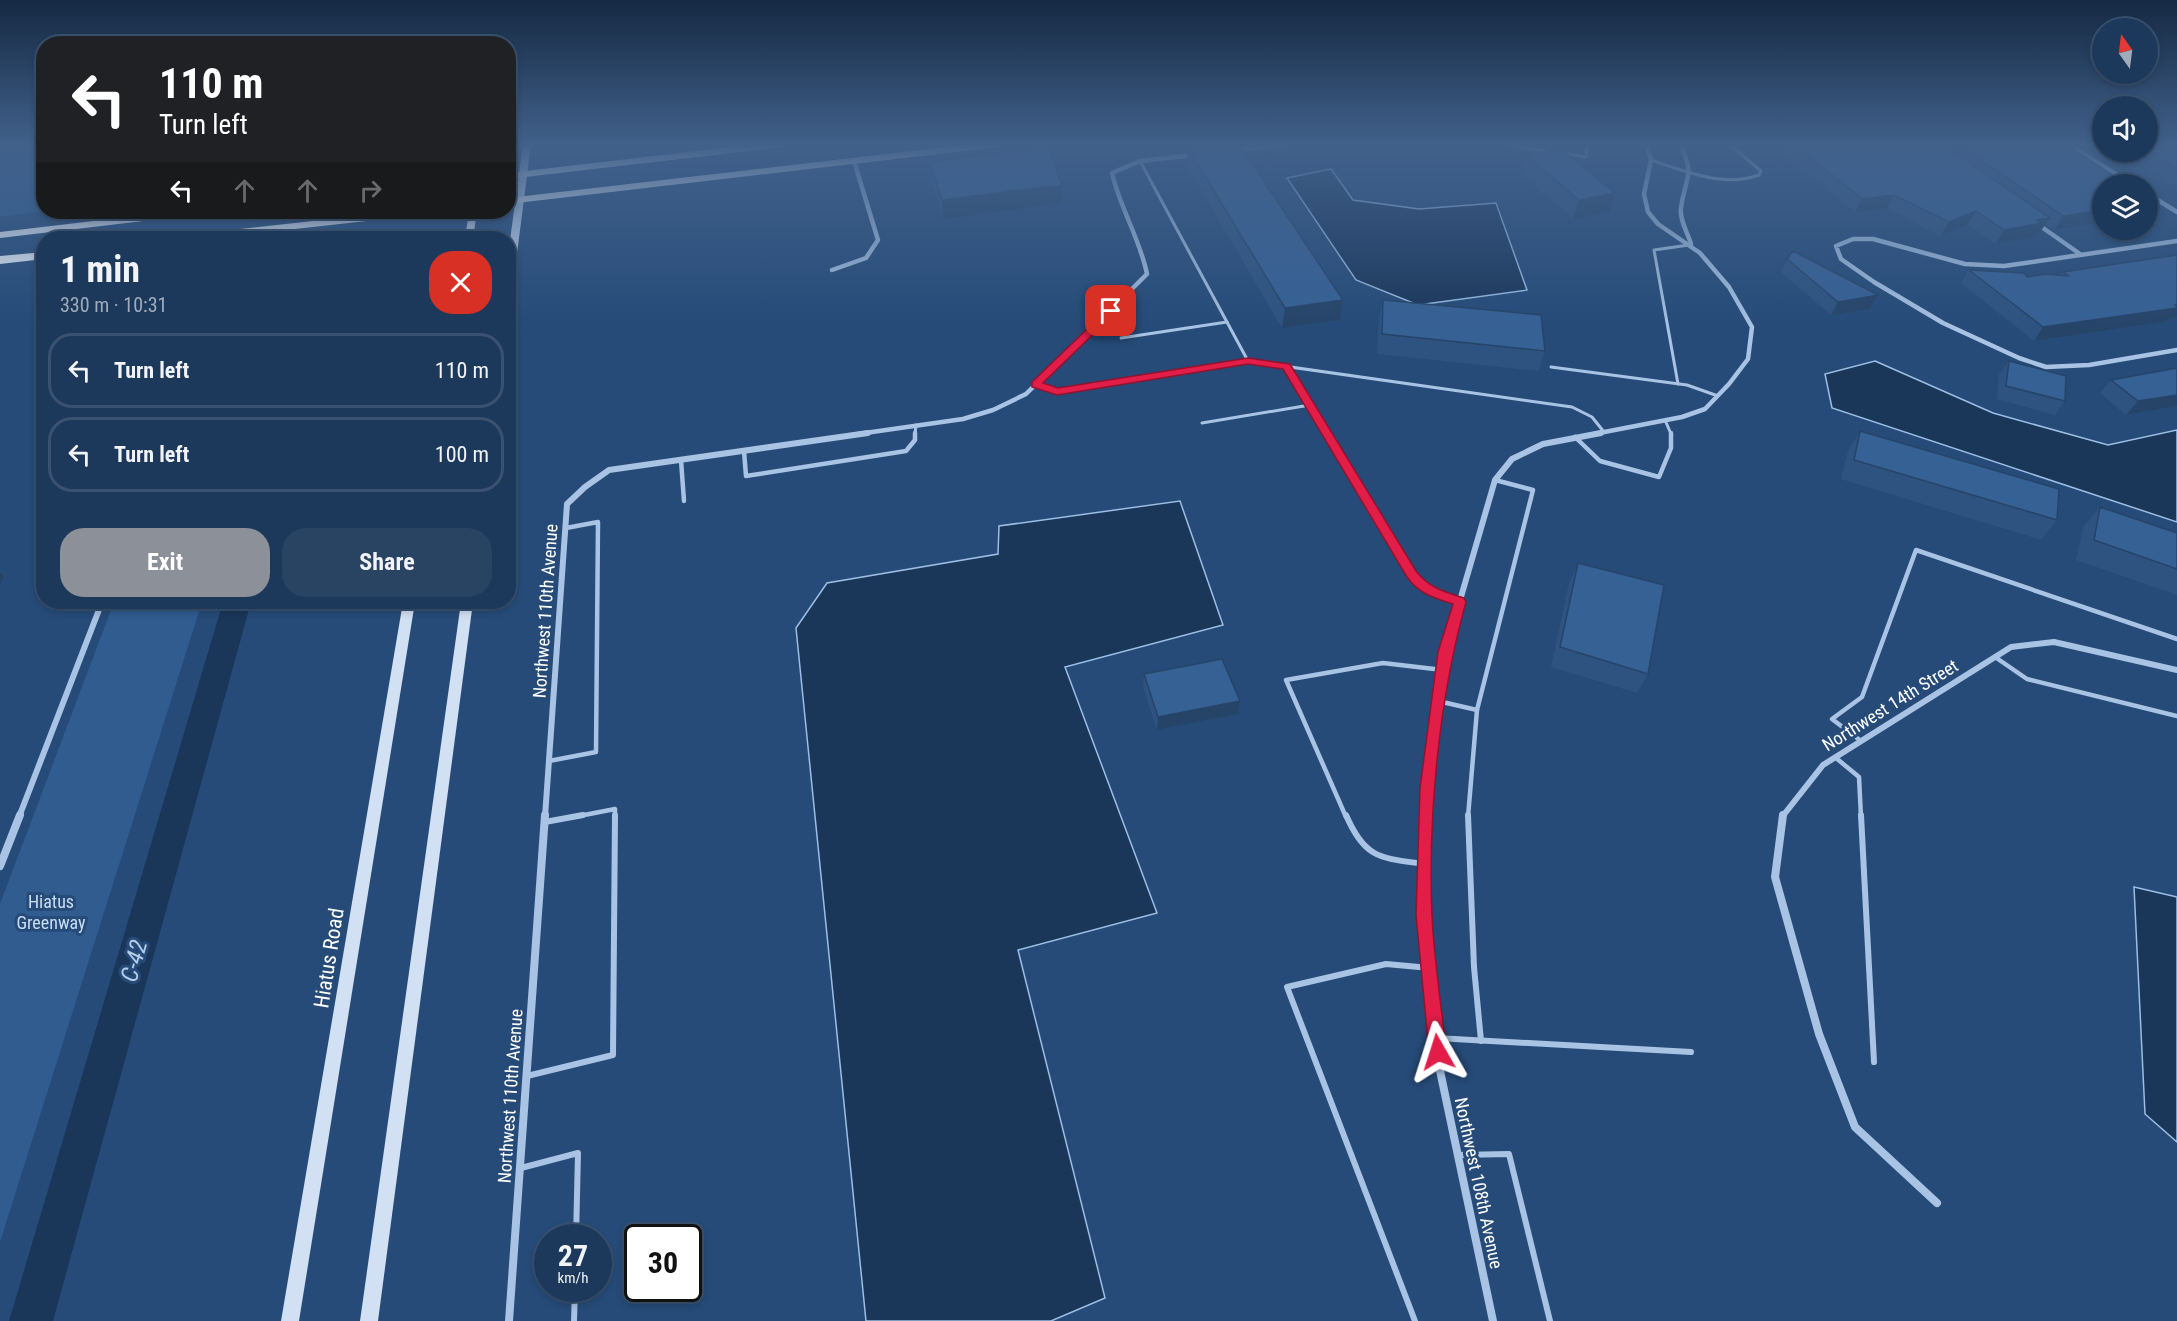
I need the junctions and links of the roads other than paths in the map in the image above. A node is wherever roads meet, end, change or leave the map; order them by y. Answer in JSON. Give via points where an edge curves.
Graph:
{"nodes":[{"id":1,"x":520,"y":206,"type":"edge"},
{"id":2,"x":868,"y":206,"type":"edge"},
{"id":3,"x":1123,"y":206,"type":"edge"},
{"id":4,"x":1162,"y":206,"type":"edge"},
{"id":5,"x":1647,"y":206,"type":"edge"},
{"id":6,"x":1681,"y":206,"type":"edge"},
{"id":7,"x":132,"y":219,"type":"edge"},
{"id":8,"x":367,"y":219,"type":"edge"},
{"id":9,"x":2034,"y":222,"type":"edge"},
{"id":10,"x":274,"y":231,"type":"edge"},
{"id":11,"x":0,"y":234,"type":"edge"},
{"id":12,"x":516,"y":236,"type":"edge"},
{"id":13,"x":2177,"y":241,"type":"edge"},
{"id":14,"x":1691,"y":245,"type":"junction"},
{"id":15,"x":2080,"y":254,"type":"junction"},
{"id":16,"x":36,"y":256,"type":"edge"},
{"id":17,"x":0,"y":260,"type":"edge"},
{"id":18,"x":832,"y":270,"type":"dead end"},
{"id":19,"x":1227,"y":322,"type":"junction"},
{"id":20,"x":1121,"y":338,"type":"dead end"},
{"id":21,"x":2177,"y":350,"type":"edge"},
{"id":22,"x":1248,"y":361,"type":"junction"},
{"id":23,"x":1286,"y":366,"type":"junction"},
{"id":24,"x":1551,"y":367,"type":"dead end"},
{"id":25,"x":1036,"y":384,"type":"junction"},
{"id":26,"x":1678,"y":384,"type":"junction"},
{"id":27,"x":1718,"y":396,"type":"junction"},
{"id":28,"x":1310,"y":405,"type":"junction"},
{"id":29,"x":1665,"y":420,"type":"junction"},
{"id":30,"x":1202,"y":423,"type":"dead end"},
{"id":31,"x":916,"y":426,"type":"junction"},
{"id":32,"x":1604,"y":432,"type":"junction"},
{"id":33,"x":1575,"y":438,"type":"junction"},
{"id":34,"x":744,"y":451,"type":"junction"},
{"id":35,"x":681,"y":460,"type":"junction"},
{"id":36,"x":1495,"y":480,"type":"junction"},
{"id":37,"x":684,"y":501,"type":"dead end"},
{"id":38,"x":566,"y":528,"type":"junction"},
{"id":39,"x":1460,"y":602,"type":"junction"},
{"id":40,"x":99,"y":609,"type":"edge"},
{"id":41,"x":408,"y":609,"type":"edge"},
{"id":42,"x":466,"y":609,"type":"edge"},
{"id":43,"x":2177,"y":639,"type":"edge"},
{"id":44,"x":1995,"y":657,"type":"junction"},
{"id":45,"x":1443,"y":670,"type":"junction"},
{"id":46,"x":2177,"y":670,"type":"edge"},
{"id":47,"x":1438,"y":701,"type":"junction"},
{"id":48,"x":1477,"y":710,"type":"junction"},
{"id":49,"x":2177,"y":716,"type":"edge"},
{"id":50,"x":1861,"y":741,"type":"junction"},
{"id":51,"x":1836,"y":758,"type":"junction"},
{"id":52,"x":549,"y":761,"type":"junction"},
{"id":53,"x":545,"y":822,"type":"junction"},
{"id":54,"x":1425,"y":864,"type":"junction"},
{"id":55,"x":0,"y":866,"type":"edge"},
{"id":56,"x":1430,"y":968,"type":"junction"},
{"id":57,"x":1436,"y":1038,"type":"junction"},
{"id":58,"x":1481,"y":1041,"type":"junction"},
{"id":59,"x":1691,"y":1052,"type":"dead end"},
{"id":60,"x":1874,"y":1062,"type":"dead end"},
{"id":61,"x":527,"y":1076,"type":"junction"},
{"id":62,"x":1458,"y":1155,"type":"junction"},
{"id":63,"x":520,"y":1168,"type":"junction"},
{"id":64,"x":1937,"y":1203,"type":"dead end"},
{"id":65,"x":576,"y":1224,"type":"edge"},
{"id":66,"x":575,"y":1302,"type":"edge"},
{"id":67,"x":290,"y":1321,"type":"edge"},
{"id":68,"x":369,"y":1321,"type":"edge"},
{"id":69,"x":510,"y":1321,"type":"edge"},
{"id":70,"x":574,"y":1321,"type":"edge"},
{"id":71,"x":1415,"y":1321,"type":"edge"},
{"id":72,"x":1493,"y":1321,"type":"edge"},
{"id":73,"x":1550,"y":1321,"type":"edge"}],
"edges":[{"from":1,"to":12,"type":"main road"},
{"from":2,"to":18,"type":"street","via":[[878,240],[875,251],[863,261]]},
{"from":3,"to":25,"type":"street","name":"Northwest 110th Avenue","via":[[1144,253],[1147,274]]},
{"from":4,"to":19,"type":"lane"},
{"from":5,"to":14,"type":"street","name":"Northwest 108th Avenue","via":[[1658,224]]},
{"from":6,"to":14,"type":"street","name":"Northwest 108th Avenue"},
{"from":7,"to":11,"type":"highway"},
{"from":8,"to":10,"type":"highway"},
{"from":9,"to":15,"type":"street"},
{"from":13,"to":15,"type":"street"},
{"from":14,"to":26,"type":"lane","via":[[1654,250]]},
{"from":14,"to":27,"type":"street","name":"Northwest 108th Avenue","via":[[1729,287],[1752,327],[1748,359]]},
{"from":15,"to":21,"type":"street","via":[[2004,266],[1965,264],[1873,239],[1853,238],[1836,246],[1841,259],[1943,323],[2046,367]]},
{"from":16,"to":17,"type":"highway"},
{"from":19,"to":20,"type":"lane"},
{"from":19,"to":22,"type":"lane"},
{"from":22,"to":23,"type":"lane"},
{"from":22,"to":25,"type":"lane","via":[[1057,392]]},
{"from":23,"to":28,"type":"lane"},
{"from":23,"to":32,"type":"lane","via":[[1572,407],[1592,417]]},
{"from":24,"to":26,"type":"lane"},
{"from":25,"to":31,"type":"street","name":"Northwest 110th Avenue","via":[[1026,394],[993,410]]},
{"from":26,"to":27,"type":"lane"},
{"from":27,"to":29,"type":"street","name":"Northwest 108th Avenue","via":[[1705,409]]},
{"from":28,"to":30,"type":"lane"},
{"from":28,"to":39,"type":"lane","via":[[1419,584]]},
{"from":29,"to":32,"type":"street","name":"Northwest 108th Avenue"},
{"from":29,"to":33,"type":"lane","via":[[1673,441],[1659,477],[1600,461]]},
{"from":31,"to":34,"type":"street","name":"Northwest 110th Avenue"},
{"from":31,"to":34,"type":"lane","via":[[915,440],[906,451],[746,476]]},
{"from":32,"to":33,"type":"street","name":"Northwest 108th Avenue"},
{"from":33,"to":36,"type":"street","name":"Northwest 108th Avenue","via":[[1543,444],[1512,459]]},
{"from":34,"to":35,"type":"street","name":"Northwest 110th Avenue"},
{"from":35,"to":37,"type":"lane"},
{"from":35,"to":38,"type":"street","name":"Northwest 110th Avenue","via":[[609,470],[567,504]]},
{"from":36,"to":39,"type":"street","name":"Northwest 108th Avenue"},
{"from":36,"to":48,"type":"lane","via":[[1533,490]]},
{"from":38,"to":52,"type":"street","name":"Northwest 110th Avenue"},
{"from":38,"to":52,"type":"lane","via":[[598,522],[596,752]]},
{"from":39,"to":45,"type":"street","name":"Northwest 108th Avenue"},
{"from":40,"to":55,"type":"street"},
{"from":41,"to":67,"type":"main road","name":"Hiatus Road"},
{"from":42,"to":68,"type":"main road"},
{"from":43,"to":50,"type":"lane","via":[[1916,550],[1862,697],[1832,720]]},
{"from":44,"to":46,"type":"street","name":"Northwest 14th Street","via":[[2011,647],[2054,642]]},
{"from":44,"to":49,"type":"lane","via":[[2027,679]]},
{"from":44,"to":50,"type":"street","name":"Northwest 14th Street"},
{"from":45,"to":47,"type":"street","name":"Northwest 108th Avenue"},
{"from":45,"to":54,"type":"lane","via":[[1383,663],[1286,680],[1356,838],[1371,853]]},
{"from":47,"to":48,"type":"lane"},
{"from":47,"to":54,"type":"street","name":"Northwest 108th Avenue","via":[[1427,788]]},
{"from":48,"to":58,"type":"lane","via":[[1467,826]]},
{"from":50,"to":51,"type":"street","name":"Northwest 14th Street"},
{"from":51,"to":60,"type":"lane","via":[[1859,777]]},
{"from":51,"to":64,"type":"street","name":"Northwest 14th Street","via":[[1823,765],[1782,816],[1775,877],[1819,1034],[1855,1127]]},
{"from":52,"to":53,"type":"street","name":"Northwest 110th Avenue"},
{"from":53,"to":61,"type":"street","name":"Northwest 110th Avenue"},
{"from":53,"to":61,"type":"lane","via":[[615,809],[613,1056]]},
{"from":54,"to":56,"type":"street","name":"Northwest 108th Avenue","via":[[1424,915]]},
{"from":56,"to":57,"type":"street","name":"Northwest 108th Avenue"},
{"from":56,"to":71,"type":"lane","via":[[1386,964],[1287,987]]},
{"from":57,"to":58,"type":"lane"},
{"from":57,"to":62,"type":"street","name":"Northwest 108th Avenue"},
{"from":58,"to":59,"type":"lane"},
{"from":61,"to":63,"type":"street","name":"Northwest 110th Avenue"},
{"from":62,"to":72,"type":"street","name":"Northwest 108th Avenue"},
{"from":62,"to":73,"type":"lane","via":[[1509,1154]]},
{"from":63,"to":65,"type":"lane","via":[[578,1153]]},
{"from":63,"to":69,"type":"street","name":"Northwest 110th Avenue"},
{"from":66,"to":70,"type":"lane"}]}
